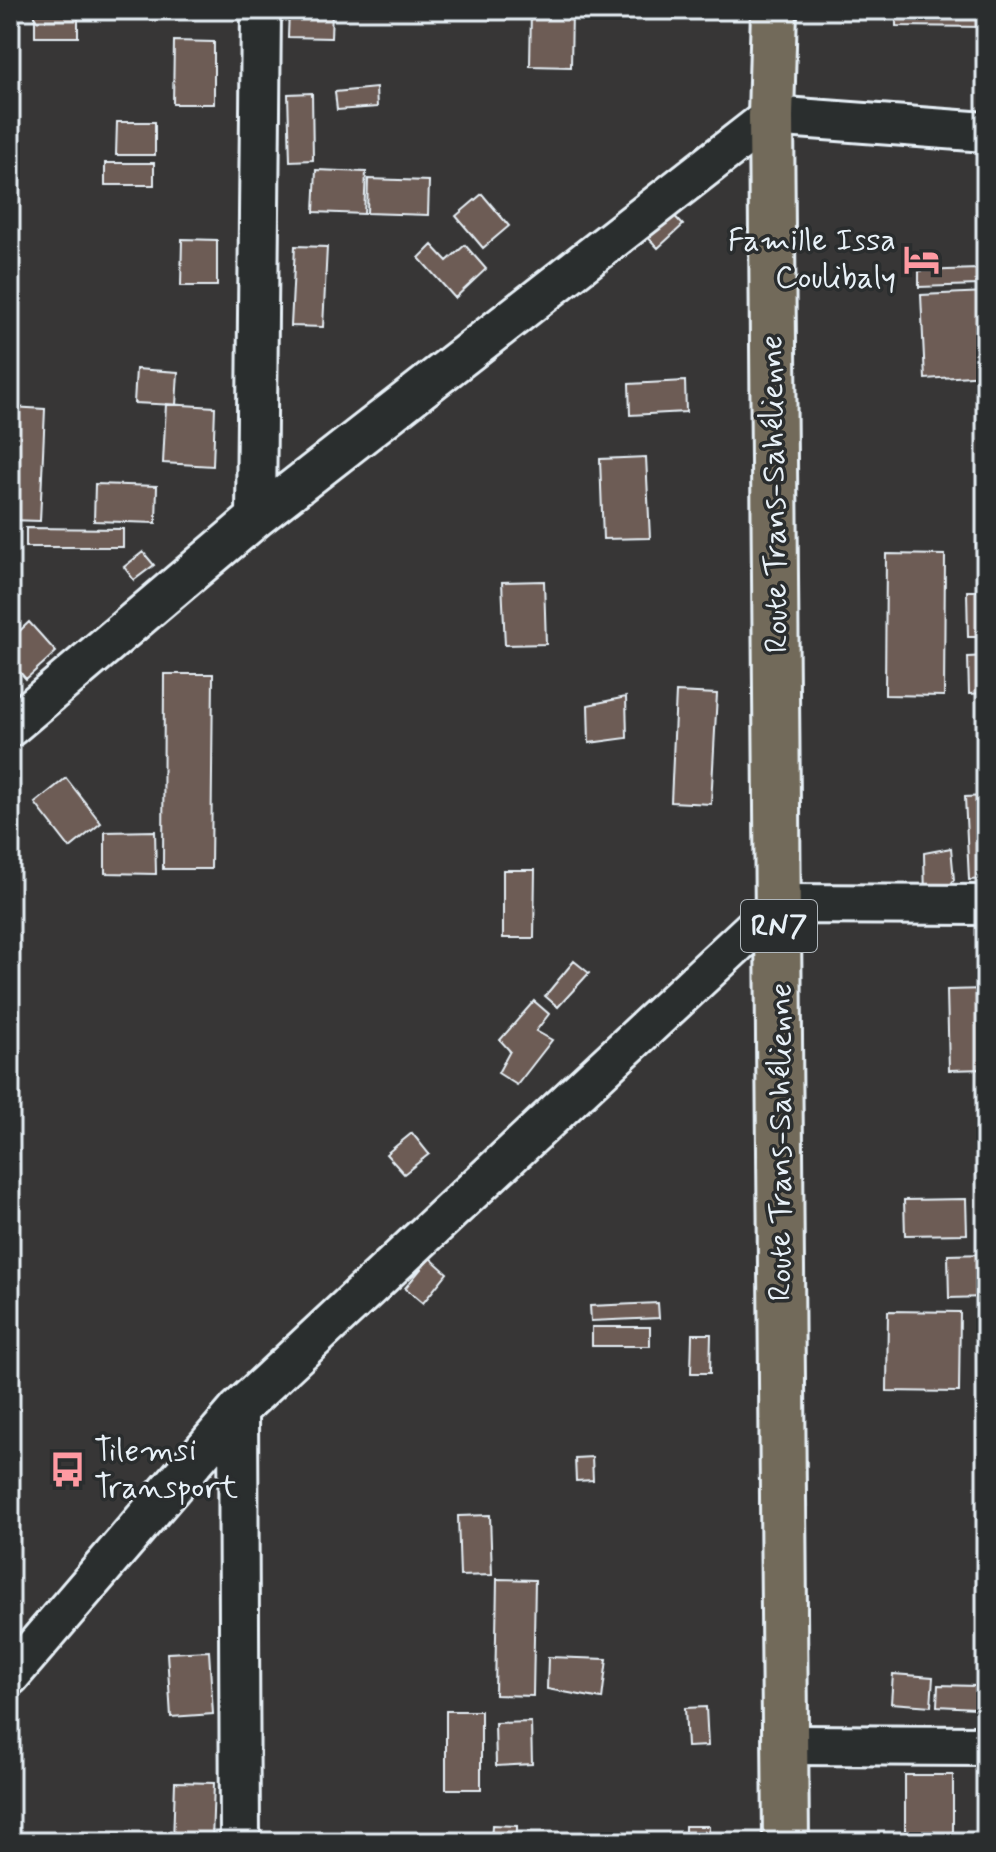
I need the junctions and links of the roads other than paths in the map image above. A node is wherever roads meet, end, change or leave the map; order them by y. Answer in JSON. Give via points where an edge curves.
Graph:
{"nodes":[{"id":1,"x":261,"y":10,"type":"edge"},
{"id":2,"x":774,"y":10,"type":"edge"},
{"id":3,"x":771,"y":116,"type":"junction"},
{"id":4,"x":986,"y":132,"type":"edge"},
{"id":5,"x":256,"y":518,"type":"junction"},
{"id":6,"x":10,"y":727,"type":"edge"},
{"id":7,"x":779,"y":904,"type":"junction"},
{"id":8,"x":986,"y":905,"type":"edge"},
{"id":9,"x":238,"y":1410,"type":"junction"},
{"id":10,"x":10,"y":1676,"type":"edge"},
{"id":11,"x":786,"y":1745,"type":"junction"},
{"id":12,"x":986,"y":1746,"type":"edge"},
{"id":13,"x":240,"y":1842,"type":"edge"},
{"id":14,"x":786,"y":1842,"type":"edge"}],
"edges":[{"from":1,"to":5,"type":"street"},
{"from":2,"to":3,"type":"highway","name":"Route Trans-Sahélienne","number":"RN7"},
{"from":3,"to":4,"type":"street"},
{"from":3,"to":5,"type":"street"},
{"from":3,"to":7,"type":"highway","name":"Route Trans-Sahélienne","number":"RN7"},
{"from":5,"to":6,"type":"street"},
{"from":7,"to":8,"type":"street"},
{"from":7,"to":9,"type":"street"},
{"from":7,"to":11,"type":"highway","name":"Route Trans-Sahélienne","number":"RN7"},
{"from":9,"to":10,"type":"street"},
{"from":9,"to":13,"type":"street"},
{"from":11,"to":12,"type":"street"},
{"from":11,"to":14,"type":"highway","name":"Route Trans-Sahélienne","number":"RN7"}]}
